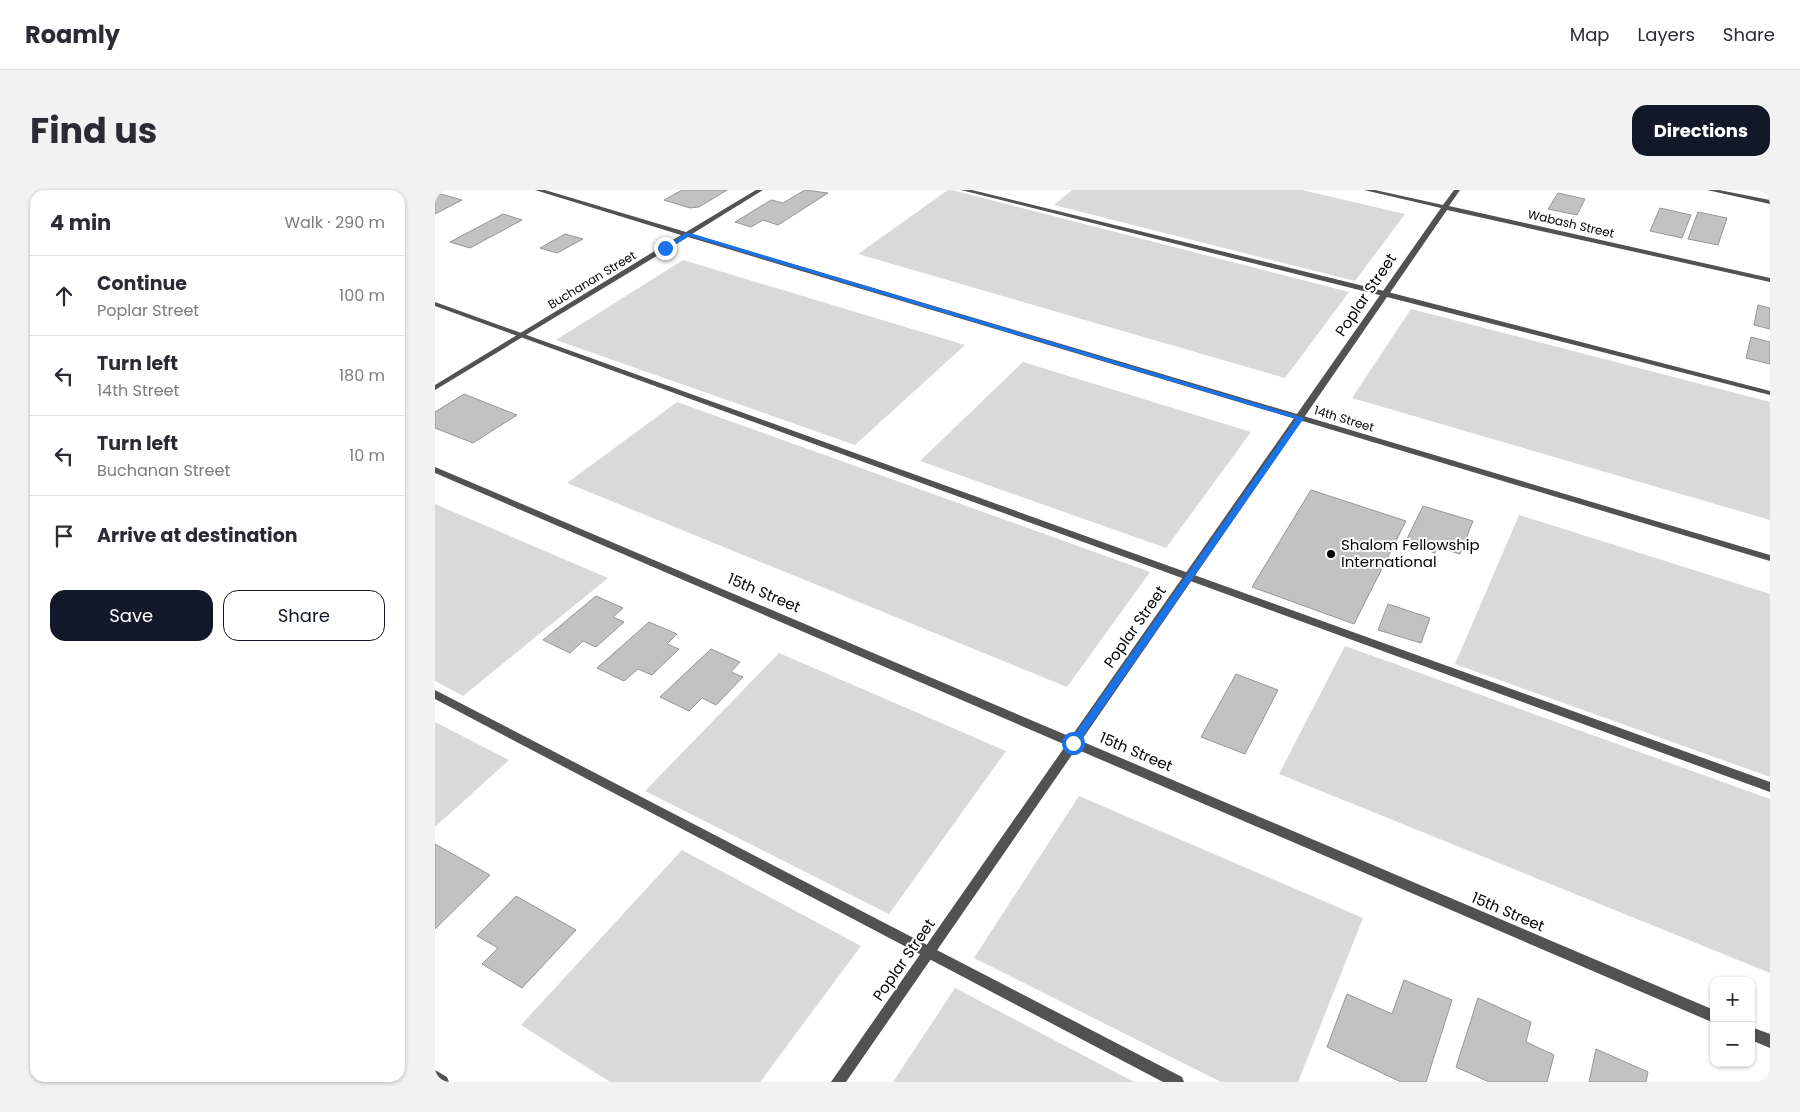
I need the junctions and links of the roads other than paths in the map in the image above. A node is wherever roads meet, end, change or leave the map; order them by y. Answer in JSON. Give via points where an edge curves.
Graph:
{"nodes":[{"id":1,"x":538,"y":190,"type":"edge"},
{"id":2,"x":760,"y":190,"type":"edge"},
{"id":3,"x":964,"y":190,"type":"edge"},
{"id":4,"x":1367,"y":190,"type":"edge"},
{"id":5,"x":1457,"y":190,"type":"edge"},
{"id":6,"x":1710,"y":190,"type":"edge"},
{"id":7,"x":1770,"y":202,"type":"edge"},
{"id":8,"x":1444,"y":208,"type":"junction"},
{"id":9,"x":688,"y":234,"type":"junction"},
{"id":10,"x":1770,"y":280,"type":"edge"},
{"id":11,"x":1385,"y":294,"type":"junction"},
{"id":12,"x":435,"y":304,"type":"edge"},
{"id":13,"x":522,"y":335,"type":"junction"},
{"id":14,"x":435,"y":388,"type":"edge"},
{"id":15,"x":1770,"y":393,"type":"edge"},
{"id":16,"x":1300,"y":418,"type":"junction"},
{"id":17,"x":435,"y":470,"type":"edge"},
{"id":18,"x":1770,"y":558,"type":"edge"},
{"id":19,"x":1189,"y":576,"type":"junction"},
{"id":20,"x":435,"y":694,"type":"edge"},
{"id":21,"x":1073,"y":743,"type":"junction"},
{"id":22,"x":1770,"y":787,"type":"edge"},
{"id":23,"x":929,"y":951,"type":"junction"},
{"id":24,"x":1710,"y":1015,"type":"edge"},
{"id":25,"x":1755,"y":1035,"type":"edge"},
{"id":26,"x":1770,"y":1041,"type":"edge"},
{"id":27,"x":435,"y":1077,"type":"edge"},
{"id":28,"x":442,"y":1082,"type":"edge"},
{"id":29,"x":838,"y":1082,"type":"edge"},
{"id":30,"x":1177,"y":1082,"type":"edge"}],
"edges":[{"from":1,"to":9,"type":"street","name":"14th Street"},
{"from":2,"to":9,"type":"street","name":"Buchanan Street"},
{"from":3,"to":11,"type":"street"},
{"from":4,"to":8,"type":"street","name":"Wabash Street"},
{"from":5,"to":8,"type":"street","name":"Poplar Street"},
{"from":6,"to":7,"type":"street"},
{"from":8,"to":10,"type":"street","name":"Wabash Street"},
{"from":8,"to":11,"type":"street","name":"Poplar Street"},
{"from":9,"to":13,"type":"street","name":"Buchanan Street"},
{"from":9,"to":16,"type":"street","name":"14th Street"},
{"from":11,"to":15,"type":"street"},
{"from":11,"to":16,"type":"street","name":"Poplar Street"},
{"from":12,"to":13,"type":"street"},
{"from":13,"to":14,"type":"street","name":"Buchanan Street"},
{"from":13,"to":19,"type":"street"},
{"from":16,"to":18,"type":"street","name":"14th Street"},
{"from":16,"to":19,"type":"street","name":"Poplar Street"},
{"from":17,"to":21,"type":"street","name":"15th Street"},
{"from":19,"to":21,"type":"street","name":"Poplar Street"},
{"from":19,"to":22,"type":"street"},
{"from":20,"to":23,"type":"street"},
{"from":21,"to":23,"type":"street","name":"Poplar Street"},
{"from":21,"to":24,"type":"street","name":"15th Street"},
{"from":23,"to":29,"type":"street","name":"Poplar Street"},
{"from":23,"to":30,"type":"street"},
{"from":25,"to":26,"type":"street"},
{"from":27,"to":28,"type":"street"}]}
